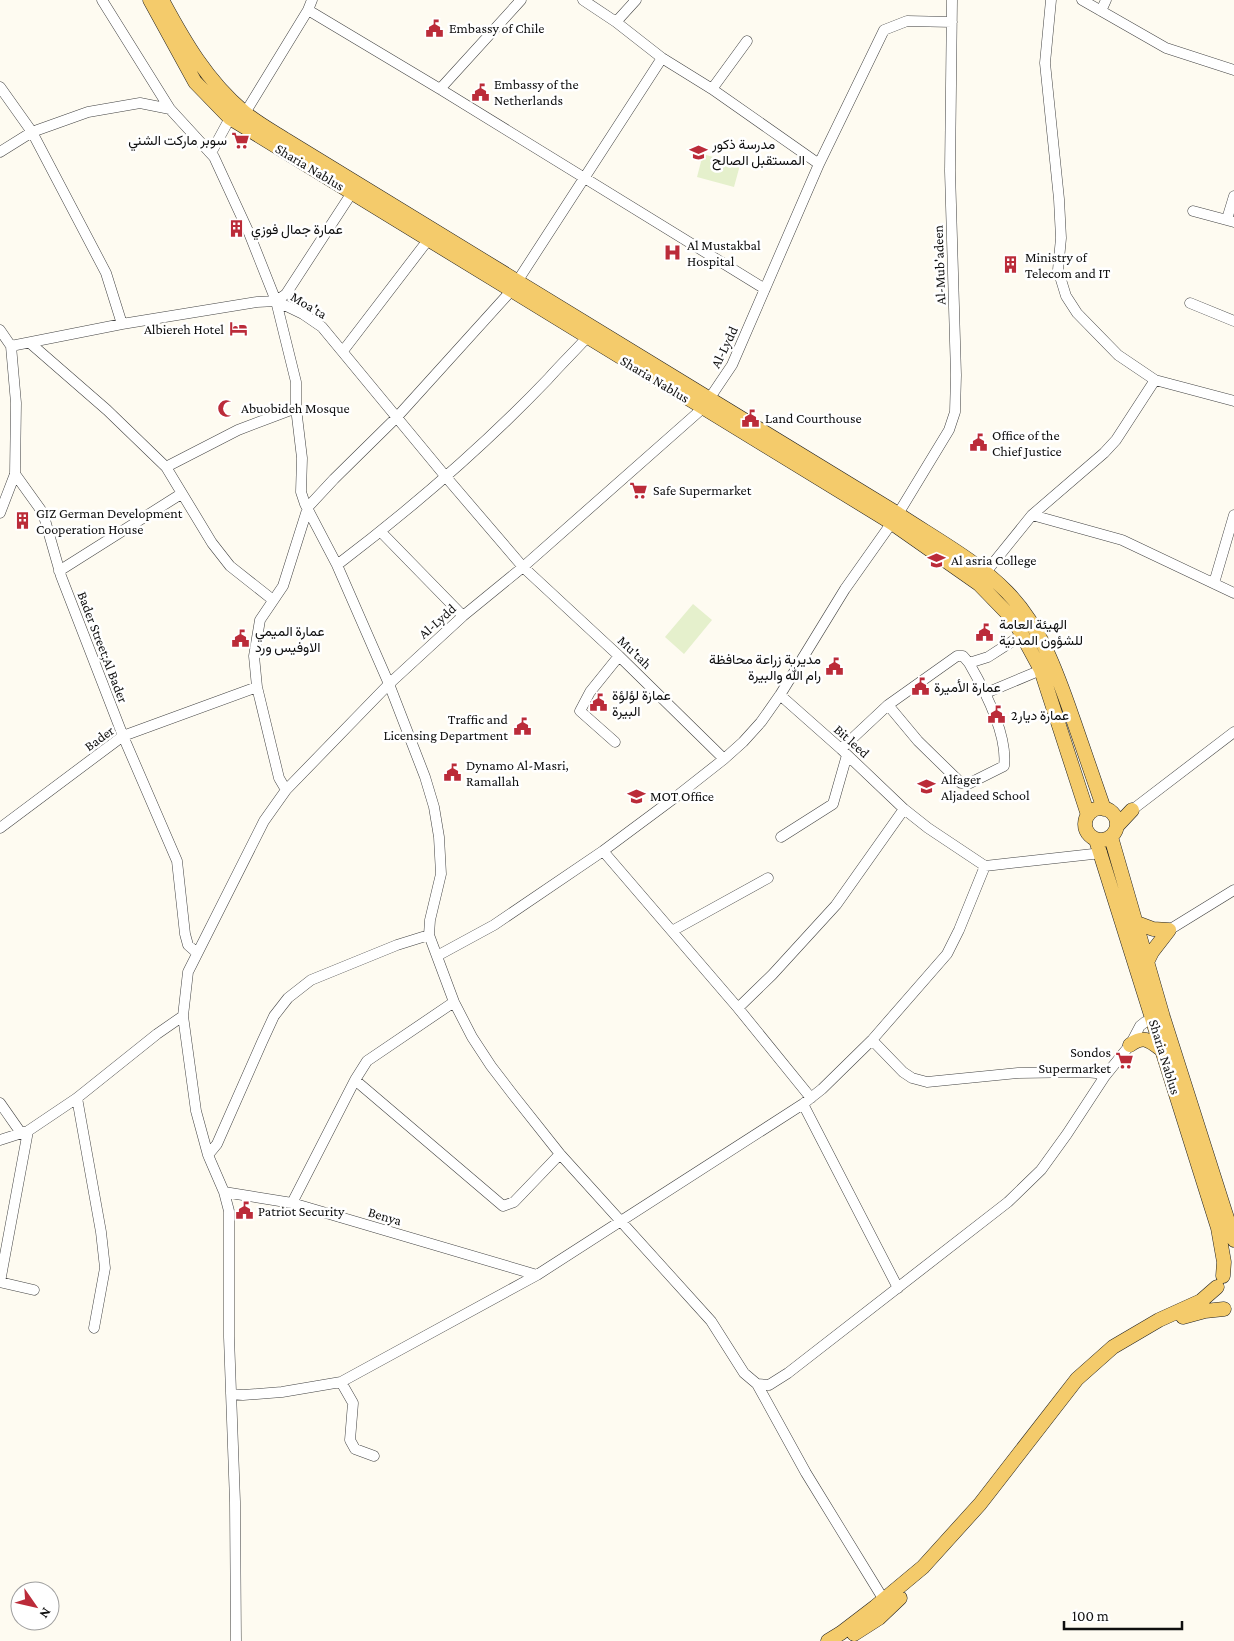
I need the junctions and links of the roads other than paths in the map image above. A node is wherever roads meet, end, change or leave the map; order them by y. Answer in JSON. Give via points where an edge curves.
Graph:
{"nodes":[{"id":1,"x":102,"y":0,"type":"edge"},
{"id":2,"x":150,"y":0,"type":"edge"},
{"id":3,"x":162,"y":0,"type":"edge"},
{"id":4,"x":312,"y":0,"type":"edge"},
{"id":5,"x":521,"y":0,"type":"edge"},
{"id":6,"x":583,"y":0,"type":"edge"},
{"id":7,"x":636,"y":0,"type":"edge"},
{"id":8,"x":952,"y":0,"type":"edge"},
{"id":9,"x":1050,"y":0,"type":"edge"},
{"id":10,"x":1082,"y":0,"type":"edge"},
{"id":11,"x":1106,"y":0,"type":"edge"},
{"id":12,"x":308,"y":10,"type":"junction"},
{"id":13,"x":1101,"y":11,"type":"junction"},
{"id":14,"x":616,"y":22,"type":"junction"},
{"id":15,"x":952,"y":22,"type":"junction"},
{"id":16,"x":747,"y":41,"type":"dead end"},
{"id":17,"x":662,"y":58,"type":"junction"},
{"id":18,"x":1234,"y":70,"type":"edge"},
{"id":19,"x":0,"y":87,"type":"edge"},
{"id":20,"x":440,"y":89,"type":"junction"},
{"id":21,"x":712,"y":89,"type":"junction"},
{"id":22,"x":170,"y":109,"type":"junction"},
{"id":23,"x":245,"y":113,"type":"junction"},
{"id":24,"x":230,"y":118,"type":"junction"},
{"id":25,"x":32,"y":132,"type":"junction"},
{"id":26,"x":0,"y":152,"type":"edge"},
{"id":27,"x":211,"y":153,"type":"junction"},
{"id":28,"x":819,"y":164,"type":"junction"},
{"id":29,"x":584,"y":179,"type":"junction"},
{"id":30,"x":354,"y":188,"type":"junction"},
{"id":31,"x":1234,"y":196,"type":"edge"},
{"id":32,"x":1193,"y":211,"type":"dead end"},
{"id":33,"x":1230,"y":220,"type":"edge"},
{"id":34,"x":428,"y":240,"type":"junction"},
{"id":35,"x":514,"y":286,"type":"junction"},
{"id":36,"x":765,"y":289,"type":"junction"},
{"id":37,"x":276,"y":302,"type":"junction"},
{"id":38,"x":1190,"y":303,"type":"dead end"},
{"id":39,"x":1234,"y":321,"type":"edge"},
{"id":40,"x":122,"y":324,"type":"junction"},
{"id":41,"x":0,"y":330,"type":"edge"},
{"id":42,"x":590,"y":333,"type":"junction"},
{"id":43,"x":30,"y":343,"type":"junction"},
{"id":44,"x":11,"y":346,"type":"junction"},
{"id":45,"x":343,"y":351,"type":"junction"},
{"id":46,"x":1155,"y":380,"type":"junction"},
{"id":47,"x":1234,"y":401,"type":"edge"},
{"id":48,"x":706,"y":404,"type":"junction"},
{"id":49,"x":296,"y":408,"type":"junction"},
{"id":50,"x":397,"y":417,"type":"junction"},
{"id":51,"x":166,"y":467,"type":"junction"},
{"id":52,"x":15,"y":474,"type":"junction"},
{"id":53,"x":446,"y":477,"type":"junction"},
{"id":54,"x":181,"y":494,"type":"junction"},
{"id":55,"x":308,"y":508,"type":"junction"},
{"id":56,"x":0,"y":513,"type":"edge"},
{"id":57,"x":1032,"y":514,"type":"junction"},
{"id":58,"x":1234,"y":515,"type":"edge"},
{"id":59,"x":895,"y":519,"type":"junction"},
{"id":60,"x":381,"y":532,"type":"junction"},
{"id":61,"x":337,"y":565,"type":"junction"},
{"id":62,"x":523,"y":566,"type":"junction"},
{"id":63,"x":59,"y":572,"type":"junction"},
{"id":64,"x":986,"y":572,"type":"junction"},
{"id":65,"x":1214,"y":583,"type":"junction"},
{"id":66,"x":1234,"y":594,"type":"edge"},
{"id":67,"x":274,"y":600,"type":"junction"},
{"id":68,"x":463,"y":616,"type":"junction"},
{"id":69,"x":1022,"y":635,"type":"junction"},
{"id":70,"x":620,"y":656,"type":"junction"},
{"id":71,"x":969,"y":663,"type":"junction"},
{"id":72,"x":1041,"y":670,"type":"junction"},
{"id":73,"x":389,"y":684,"type":"junction"},
{"id":74,"x":257,"y":687,"type":"junction"},
{"id":75,"x":986,"y":693,"type":"junction"},
{"id":76,"x":780,"y":695,"type":"junction"},
{"id":77,"x":888,"y":705,"type":"junction"},
{"id":78,"x":1234,"y":732,"type":"edge"},
{"id":79,"x":123,"y":736,"type":"junction"},
{"id":80,"x":615,"y":742,"type":"dead end"},
{"id":81,"x":844,"y":752,"type":"junction"},
{"id":82,"x":724,"y":759,"type":"junction"},
{"id":83,"x":286,"y":790,"type":"junction"},
{"id":84,"x":904,"y":809,"type":"junction"},
{"id":85,"x":1108,"y":810,"type":"junction"},
{"id":86,"x":1132,"y":810,"type":"junction"},
{"id":87,"x":1088,"y":815,"type":"junction"},
{"id":88,"x":0,"y":828,"type":"edge"},
{"id":89,"x":1114,"y":831,"type":"junction"},
{"id":90,"x":782,"y":837,"type":"dead end"},
{"id":91,"x":1096,"y":840,"type":"junction"},
{"id":92,"x":603,"y":851,"type":"junction"},
{"id":93,"x":1102,"y":854,"type":"junction"},
{"id":94,"x":985,"y":866,"type":"junction"},
{"id":95,"x":768,"y":878,"type":"dead end"},
{"id":96,"x":1234,"y":890,"type":"edge"},
{"id":97,"x":1136,"y":923,"type":"junction"},
{"id":98,"x":1170,"y":930,"type":"junction"},
{"id":99,"x":672,"y":931,"type":"junction"},
{"id":100,"x":429,"y":935,"type":"junction"},
{"id":101,"x":196,"y":954,"type":"junction"},
{"id":102,"x":437,"y":956,"type":"junction"},
{"id":103,"x":1147,"y":962,"type":"junction"},
{"id":104,"x":454,"y":1002,"type":"junction"},
{"id":105,"x":738,"y":1008,"type":"junction"},
{"id":106,"x":183,"y":1016,"type":"junction"},
{"id":107,"x":1158,"y":1018,"type":"junction"},
{"id":108,"x":872,"y":1040,"type":"junction"},
{"id":109,"x":1130,"y":1045,"type":"junction"},
{"id":110,"x":1162,"y":1050,"type":"junction"},
{"id":111,"x":1104,"y":1076,"type":"junction"},
{"id":112,"x":355,"y":1080,"type":"junction"},
{"id":113,"x":77,"y":1098,"type":"junction"},
{"id":114,"x":807,"y":1101,"type":"junction"},
{"id":115,"x":0,"y":1103,"type":"edge"},
{"id":116,"x":24,"y":1132,"type":"junction"},
{"id":117,"x":0,"y":1140,"type":"edge"},
{"id":118,"x":560,"y":1154,"type":"junction"},
{"id":119,"x":208,"y":1155,"type":"junction"},
{"id":120,"x":224,"y":1192,"type":"junction"},
{"id":121,"x":292,"y":1203,"type":"junction"},
{"id":122,"x":620,"y":1221,"type":"junction"},
{"id":123,"x":1231,"y":1221,"type":"edge"},
{"id":124,"x":1234,"y":1240,"type":"edge"},
{"id":125,"x":536,"y":1275,"type":"junction"},
{"id":126,"x":1225,"y":1278,"type":"edge"},
{"id":127,"x":0,"y":1282,"type":"edge"},
{"id":128,"x":898,"y":1288,"type":"junction"},
{"id":129,"x":34,"y":1290,"type":"dead end"},
{"id":130,"x":1229,"y":1311,"type":"edge"},
{"id":131,"x":94,"y":1328,"type":"dead end"},
{"id":132,"x":341,"y":1382,"type":"junction"},
{"id":133,"x":757,"y":1384,"type":"junction"},
{"id":134,"x":231,"y":1394,"type":"junction"},
{"id":135,"x":374,"y":1456,"type":"dead end"},
{"id":136,"x":886,"y":1605,"type":"junction"},
{"id":137,"x":236,"y":1641,"type":"edge"},
{"id":138,"x":828,"y":1641,"type":"edge"},
{"id":139,"x":843,"y":1641,"type":"edge"}],
"edges":[{"from":1,"to":22,"type":"street"},
{"from":2,"to":24,"type":"main road","name":"Sharia Nablus","via":[[195,82]]},
{"from":3,"to":23,"type":"main road","name":"Sharia Nablus","via":[[208,76]]},
{"from":4,"to":12,"type":"street"},
{"from":5,"to":20,"type":"street"},
{"from":6,"to":14,"type":"street"},
{"from":7,"to":14,"type":"street"},
{"from":8,"to":15,"type":"street","name":"Al-Mub'adeen"},
{"from":9,"to":46,"type":"street","via":[[1044,63],[1060,199],[1058,270],[1066,296],[1077,313],[1118,355]]},
{"from":10,"to":13,"type":"street"},
{"from":11,"to":13,"type":"street"},
{"from":12,"to":20,"type":"street"},
{"from":12,"to":23,"type":"street"},
{"from":13,"to":18,"type":"street","via":[[1166,48]]},
{"from":14,"to":17,"type":"street"},
{"from":15,"to":28,"type":"street","name":"Al-Lydd","via":[[907,21],[884,30]]},
{"from":15,"to":59,"type":"street","name":"Al-Mub'adeen","via":[[950,171],[955,412],[949,430]]},
{"from":16,"to":21,"type":"street"},
{"from":17,"to":21,"type":"street"},
{"from":17,"to":29,"type":"street"},
{"from":19,"to":25,"type":"street"},
{"from":20,"to":29,"type":"street"},
{"from":21,"to":28,"type":"street"},
{"from":22,"to":25,"type":"street","via":[[140,104],[88,112]]},
{"from":22,"to":27,"type":"street"},
{"from":23,"to":24,"type":"street"},
{"from":23,"to":30,"type":"main road","name":"Sharia Nablus"},
{"from":24,"to":27,"type":"street"},
{"from":24,"to":30,"type":"main road","name":"Sharia Nablus"},
{"from":25,"to":26,"type":"street"},
{"from":25,"to":40,"type":"street","via":[[106,273]]},
{"from":27,"to":37,"type":"street","via":[[249,233]]},
{"from":28,"to":36,"type":"street","name":"Al-Lydd"},
{"from":29,"to":35,"type":"street"},
{"from":29,"to":36,"type":"street"},
{"from":30,"to":34,"type":"main road","name":"Sharia Nablus"},
{"from":30,"to":35,"type":"main road","name":"Sharia Nablus"},
{"from":30,"to":37,"type":"street","name":"Moa'ta","via":[[286,294]]},
{"from":31,"to":33,"type":"street"},
{"from":32,"to":33,"type":"street"},
{"from":34,"to":35,"type":"main road","name":"Sharia Nablus"},
{"from":34,"to":45,"type":"street"},
{"from":35,"to":42,"type":"main road","name":"Sharia Nablus"},
{"from":35,"to":50,"type":"street"},
{"from":36,"to":48,"type":"street","name":"Al-Lydd","via":[[732,365]]},
{"from":37,"to":40,"type":"street","via":[[257,302]]},
{"from":37,"to":45,"type":"street","name":"Moa'ta","via":[[322,327]]},
{"from":37,"to":49,"type":"street","via":[[296,382]]},
{"from":38,"to":39,"type":"street"},
{"from":40,"to":43,"type":"street"},
{"from":41,"to":44,"type":"street"},
{"from":42,"to":48,"type":"main road","name":"Sharia Nablus"},
{"from":42,"to":53,"type":"street","via":[[516,412]]},
{"from":43,"to":44,"type":"street"},
{"from":43,"to":51,"type":"street"},
{"from":44,"to":52,"type":"street","via":[[16,403]]},
{"from":45,"to":50,"type":"street","name":"Moa'ta"},
{"from":46,"to":47,"type":"street"},
{"from":46,"to":57,"type":"street","via":[[1116,440]]},
{"from":48,"to":59,"type":"main road","name":"Sharia Nablus"},
{"from":48,"to":62,"type":"street","name":"Al-Lydd"},
{"from":49,"to":51,"type":"street","via":[[238,430]]},
{"from":49,"to":55,"type":"street","via":[[302,458],[301,492]]},
{"from":50,"to":53,"type":"street","name":"Moa'ta"},
{"from":50,"to":55,"type":"street"},
{"from":51,"to":54,"type":"street"},
{"from":52,"to":56,"type":"street"},
{"from":52,"to":63,"type":"street","name":"Bader Street;Al Bader","via":[[43,513]]},
{"from":53,"to":60,"type":"street"},
{"from":53,"to":62,"type":"street","name":"Mu'tah"},
{"from":54,"to":63,"type":"street"},
{"from":54,"to":67,"type":"street","via":[[212,544],[230,566]]},
{"from":55,"to":61,"type":"street"},
{"from":55,"to":67,"type":"street","via":[[283,586]]},
{"from":57,"to":64,"type":"street"},
{"from":57,"to":65,"type":"street","via":[[1122,540]]},
{"from":58,"to":65,"type":"street"},
{"from":59,"to":64,"type":"main road","name":"Sharia Nablus"},
{"from":59,"to":69,"type":"main road","name":"Sharia Nablus","via":[[979,584],[1014,620]]},
{"from":59,"to":76,"type":"street","name":"Al-Mub'adeen","via":[[846,589]]},
{"from":60,"to":61,"type":"street"},
{"from":60,"to":68,"type":"street"},
{"from":61,"to":73,"type":"street"},
{"from":62,"to":68,"type":"street","name":"Al-Lydd"},
{"from":62,"to":70,"type":"street","name":"Mu'tah"},
{"from":63,"to":79,"type":"street","name":"Bader Street;Al Bader"},
{"from":64,"to":85,"type":"main road","name":"Sharia Nablus","via":[[1025,612],[1045,647]]},
{"from":65,"to":66,"type":"street"},
{"from":67,"to":74,"type":"street","via":[[260,620],[254,656]]},
{"from":68,"to":73,"type":"street","name":"Al-Lydd"},
{"from":69,"to":71,"type":"street","via":[[988,657]]},
{"from":69,"to":72,"type":"main road","name":"Sharia Nablus"},
{"from":70,"to":80,"type":"street","via":[[590,692],[580,711]]},
{"from":70,"to":82,"type":"street","name":"Mu'tah"},
{"from":71,"to":75,"type":"street"},
{"from":71,"to":77,"type":"street","via":[[963,656],[957,656]]},
{"from":72,"to":75,"type":"street"},
{"from":72,"to":87,"type":"main road","name":"Sharia Nablus"},
{"from":73,"to":83,"type":"street","name":"Al-Lydd"},
{"from":73,"to":100,"type":"street","via":[[425,777],[439,836],[441,874]]},
{"from":74,"to":79,"type":"street","name":"Bader"},
{"from":74,"to":83,"type":"street","via":[[279,778]]},
{"from":75,"to":77,"type":"street","via":[[1006,755],[1004,766],[970,783],[961,783],[918,741]]},
{"from":76,"to":81,"type":"street","name":"Bit leed"},
{"from":76,"to":82,"type":"street","name":"Al-Mub'adeen","via":[[761,722]]},
{"from":77,"to":81,"type":"street"},
{"from":78,"to":86,"type":"street"},
{"from":79,"to":88,"type":"street","name":"Bader"},
{"from":79,"to":101,"type":"street","name":"Bader Street;Al Bader","via":[[177,861],[185,934],[188,946]]},
{"from":81,"to":84,"type":"street","name":"Bit leed"},
{"from":81,"to":90,"type":"street","via":[[833,804]]},
{"from":82,"to":92,"type":"street","name":"Al-Mub'adeen"},
{"from":83,"to":101,"type":"street","name":"Al-Lydd","via":[[264,821]]},
{"from":84,"to":94,"type":"street","name":"Bit leed"},
{"from":84,"to":105,"type":"street","via":[[836,905]]},
{"from":85,"to":86,"type":"main road"},
{"from":85,"to":87,"type":"main road","via":[[1096,810]]},
{"from":85,"to":89,"type":"main road","via":[[1116,818]]},
{"from":86,"to":89,"type":"main road"},
{"from":87,"to":91,"type":"main road","via":[[1086,829]]},
{"from":89,"to":91,"type":"main road","via":[[1104,840]]},
{"from":89,"to":97,"type":"main road","name":"Sharia Nablus"},
{"from":91,"to":93,"type":"main road","name":"Sharia Nablus"},
{"from":92,"to":99,"type":"street"},
{"from":92,"to":102,"type":"street","name":"Al-Mub'adeen","via":[[494,925]]},
{"from":93,"to":94,"type":"street"},
{"from":93,"to":107,"type":"main road","name":"Sharia Nablus"},
{"from":94,"to":108,"type":"street","via":[[947,954]]},
{"from":95,"to":99,"type":"street"},
{"from":96,"to":98,"type":"street"},
{"from":97,"to":98,"type":"main road"},
{"from":97,"to":103,"type":"main road","name":"Sharia Nablus"},
{"from":98,"to":103,"type":"main road"},
{"from":99,"to":105,"type":"street"},
{"from":100,"to":102,"type":"street"},
{"from":100,"to":119,"type":"street","via":[[311,980],[288,998],[274,1016],[217,1144]]},
{"from":101,"to":106,"type":"street","name":"Al-Lydd","via":[[188,972]]},
{"from":102,"to":104,"type":"street"},
{"from":103,"to":107,"type":"main road","name":"Sharia Nablus"},
{"from":104,"to":112,"type":"street","via":[[367,1061]]},
{"from":104,"to":118,"type":"street","via":[[491,1066]]},
{"from":105,"to":114,"type":"street"},
{"from":106,"to":113,"type":"street"},
{"from":106,"to":119,"type":"street","name":"Al-Lydd","via":[[196,1111]]},
{"from":107,"to":109,"type":"street","via":[[1140,1026]]},
{"from":107,"to":110,"type":"main road","name":"Sharia Nablus"},
{"from":107,"to":123,"type":"main road","name":"Sharia Nablus"},
{"from":108,"to":111,"type":"street","via":[[903,1072],[927,1082],[1018,1073],[1085,1072]]},
{"from":108,"to":114,"type":"street"},
{"from":109,"to":110,"type":"main road","via":[[1142,1039]]},
{"from":109,"to":111,"type":"street"},
{"from":110,"to":126,"type":"main road","name":"Sharia Nablus","via":[[1218,1228]]},
{"from":111,"to":128,"type":"street","via":[[1067,1134],[1032,1179],[1008,1202]]},
{"from":112,"to":118,"type":"street","via":[[503,1206],[514,1202]]},
{"from":112,"to":121,"type":"street"},
{"from":113,"to":116,"type":"street"},
{"from":113,"to":131,"type":"street","via":[[105,1268]]},
{"from":114,"to":122,"type":"street"},
{"from":114,"to":128,"type":"street"},
{"from":115,"to":116,"type":"street"},
{"from":116,"to":117,"type":"street"},
{"from":116,"to":127,"type":"street"},
{"from":118,"to":122,"type":"street"},
{"from":119,"to":120,"type":"street","name":"Al-Lydd"},
{"from":120,"to":121,"type":"street","name":"Benya"},
{"from":120,"to":134,"type":"street","name":"Al-Lydd","via":[[229,1211]]},
{"from":121,"to":125,"type":"street","name":"Benya"},
{"from":122,"to":125,"type":"street"},
{"from":122,"to":133,"type":"street","via":[[711,1321],[744,1373]]},
{"from":123,"to":124,"type":"main road","name":"Sharia Nablus"},
{"from":125,"to":132,"type":"street"},
{"from":126,"to":130,"type":"main road","name":"Sharia Nablus","via":[[1217,1299]]},
{"from":126,"to":136,"type":"main road","via":[[1201,1302],[1159,1320],[1114,1346],[1077,1379],[980,1504]]},
{"from":127,"to":129,"type":"street"},
{"from":128,"to":133,"type":"street","via":[[769,1385]]},
{"from":130,"to":136,"type":"main road","via":[[1205,1311],[1166,1323],[1135,1339],[1103,1362],[1084,1380],[1013,1469],[988,1506],[930,1571]]},
{"from":132,"to":134,"type":"street","via":[[282,1392]]},
{"from":132,"to":135,"type":"street","via":[[353,1403],[350,1440],[355,1449]]},
{"from":133,"to":136,"type":"street","via":[[806,1473]]},
{"from":134,"to":137,"type":"street","name":"Al-Lydd"},
{"from":136,"to":138,"type":"main road"},
{"from":136,"to":139,"type":"main road","via":[[879,1618]]}]}
